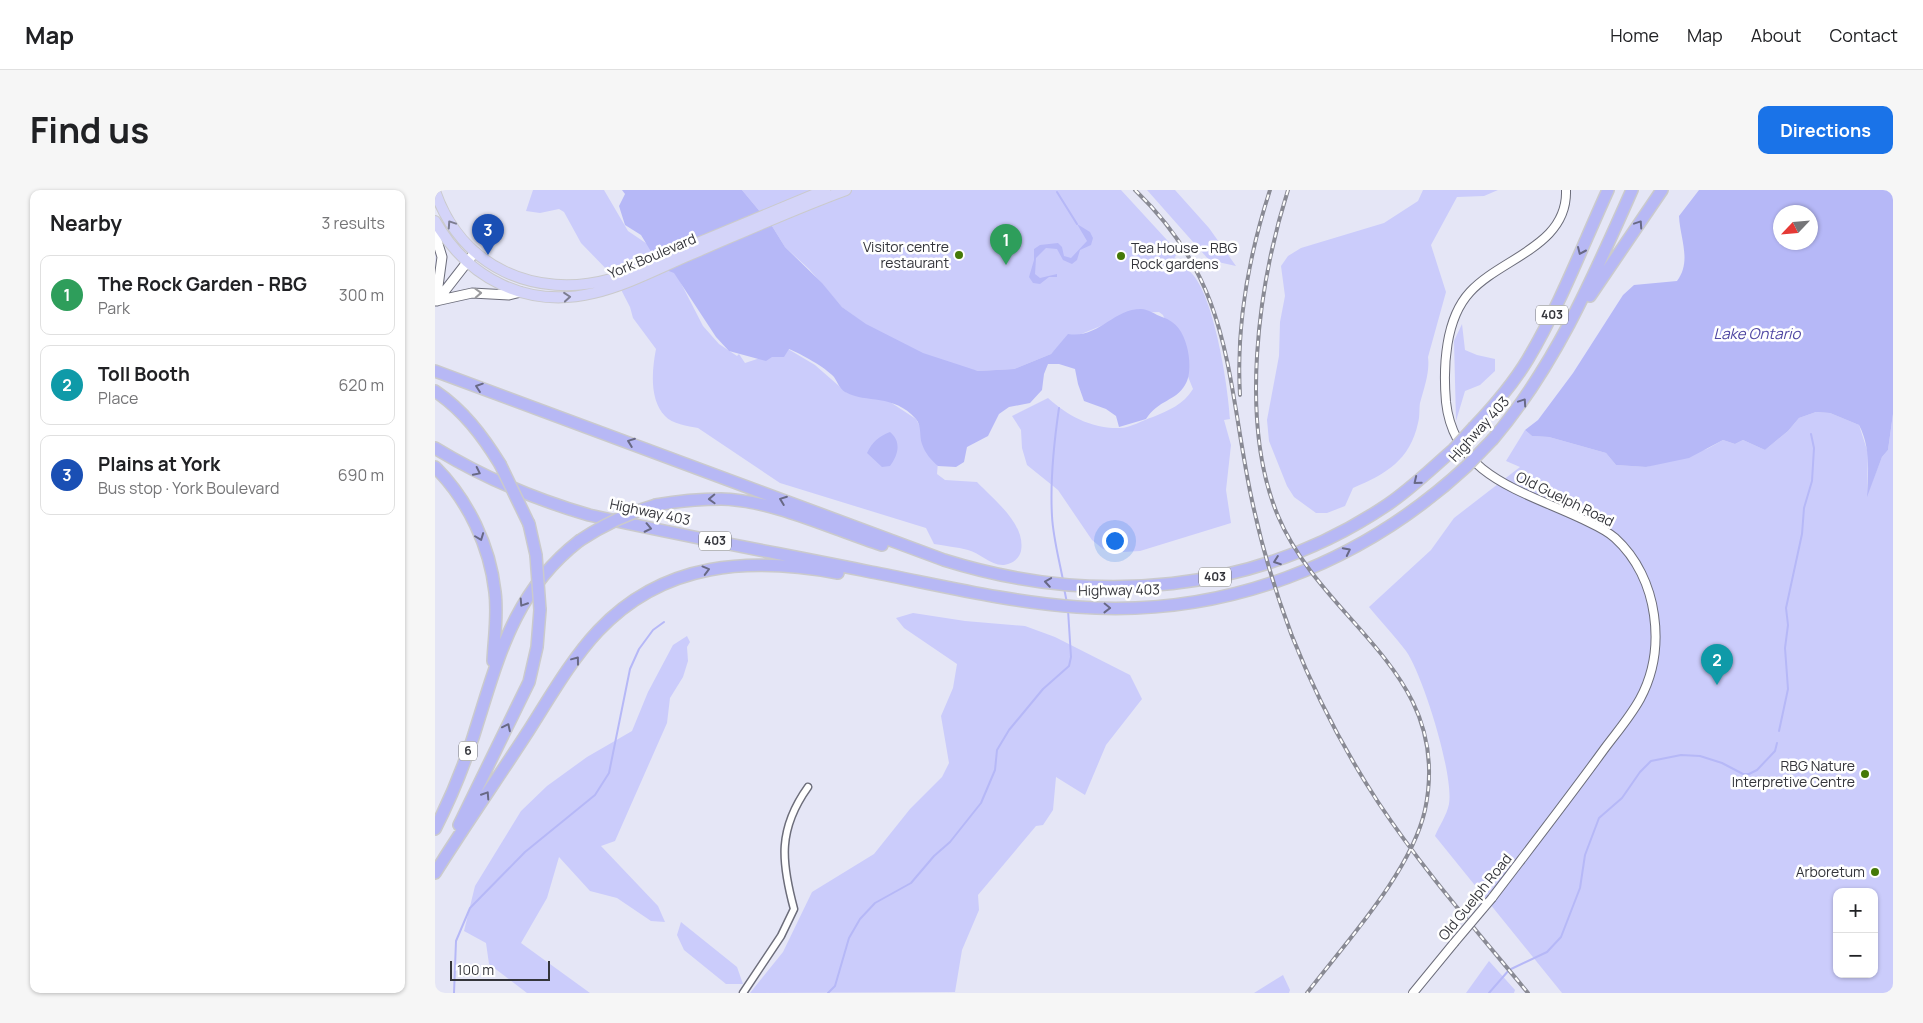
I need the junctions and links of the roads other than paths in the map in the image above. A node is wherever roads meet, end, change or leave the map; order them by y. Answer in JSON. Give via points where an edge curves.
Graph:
{"nodes":[{"id":1,"x":825,"y":190,"type":"edge"},
{"id":2,"x":846,"y":190,"type":"edge"},
{"id":3,"x":1566,"y":190,"type":"edge"},
{"id":4,"x":1606,"y":190,"type":"edge"},
{"id":5,"x":1632,"y":190,"type":"edge"},
{"id":6,"x":1662,"y":190,"type":"edge"},
{"id":7,"x":435,"y":191,"type":"edge"},
{"id":8,"x":809,"y":201,"type":"junction"},
{"id":9,"x":435,"y":221,"type":"edge"},
{"id":10,"x":435,"y":234,"type":"edge"},
{"id":11,"x":475,"y":252,"type":"junction"},
{"id":12,"x":466,"y":263,"type":"junction"},
{"id":13,"x":611,"y":283,"type":"junction"},
{"id":14,"x":521,"y":292,"type":"junction"},
{"id":15,"x":435,"y":302,"type":"edge"},
{"id":16,"x":1571,"y":322,"type":"junction"},
{"id":17,"x":435,"y":371,"type":"edge"},
{"id":18,"x":435,"y":391,"type":"edge"},
{"id":19,"x":435,"y":448,"type":"edge"},
{"id":20,"x":435,"y":467,"type":"edge"},
{"id":21,"x":944,"y":560,"type":"junction"},
{"id":22,"x":1006,"y":598,"type":"junction"},
{"id":23,"x":493,"y":670,"type":"junction"},
{"id":24,"x":808,"y":787,"type":"dead end"},
{"id":25,"x":435,"y":829,"type":"edge"},
{"id":26,"x":438,"y":869,"type":"edge"},
{"id":27,"x":743,"y":993,"type":"edge"},
{"id":28,"x":1413,"y":993,"type":"edge"}],
"edges":[{"from":1,"to":8,"type":"main road","name":"York Boulevard"},
{"from":2,"to":8,"type":"main road","name":"York Boulevard"},
{"from":3,"to":28,"type":"street","name":"Old Guelph Road","bridge":true,"via":[[1559,220],[1553,230],[1469,293],[1453,320],[1448,344],[1446,402],[1452,430],[1477,466],[1510,487],[1599,527],[1627,550],[1647,586],[1652,605],[1656,640],[1653,660],[1640,699],[1588,773],[1492,898]]},
{"from":4,"to":21,"type":"highway","name":"Highway 403","number":"403","one_way":true,"bridge":true,"via":[[1551,319],[1504,394],[1454,449],[1387,505],[1338,534],[1253,570],[1168,586],[1065,585]]},
{"from":5,"to":16,"type":"highway","name":"Highway 403","number":"403"},
{"from":16,"to":6,"type":"highway","one_way":true},
{"from":11,"to":7,"type":"main road","name":"York Boulevard","one_way":true,"via":[[447,220]]},
{"from":8,"to":13,"type":"main road","name":"York Boulevard"},
{"from":9,"to":12,"type":"main road","name":"York Boulevard"},
{"from":10,"to":15,"type":"main road","via":[[441,257]]},
{"from":11,"to":12,"type":"main road"},
{"from":11,"to":13,"type":"main road","name":"York Boulevard","via":[[499,270],[545,284]]},
{"from":12,"to":14,"type":"main road","name":"York Boulevard","via":[[499,284]]},
{"from":12,"to":15,"type":"main road"},
{"from":14,"to":13,"type":"main road","name":"York Boulevard","one_way":true,"via":[[563,298]]},
{"from":15,"to":14,"type":"main road","one_way":true,"via":[[472,293],[509,295]]},
{"from":22,"to":16,"type":"highway","name":"Highway 403","number":"403","one_way":true,"bridge":true,"via":[[1075,607],[1125,608],[1194,602],[1273,584],[1322,563],[1391,527],[1436,495],[1467,466],[1521,407]]},
{"from":21,"to":17,"type":"highway","name":"Highway 403","number":"403","one_way":true},
{"from":26,"to":18,"type":"highway","one_way":true,"bridge":true,"via":[[529,682],[537,647],[540,610],[537,555],[529,524],[501,464],[475,426]]},
{"from":19,"to":22,"type":"highway","name":"Highway 403","number":"403","one_way":true,"via":[[506,486],[547,503]]},
{"from":20,"to":23,"type":"highway","one_way":true,"via":[[458,495],[476,526],[488,558],[495,594]]},
{"from":21,"to":23,"type":"highway","one_way":true,"bridge":true,"via":[[910,554],[770,507],[723,499],[682,500],[656,505],[636,510],[599,528],[561,555],[520,608]]},
{"from":26,"to":22,"type":"highway","one_way":true,"via":[[560,681],[587,645],[627,606],[659,586],[713,568],[773,564]]},
{"from":23,"to":25,"type":"highway","number":"6","via":[[467,754]]},
{"from":24,"to":27,"type":"street","via":[[795,805],[785,842],[785,876],[794,909],[781,936]]}]}
